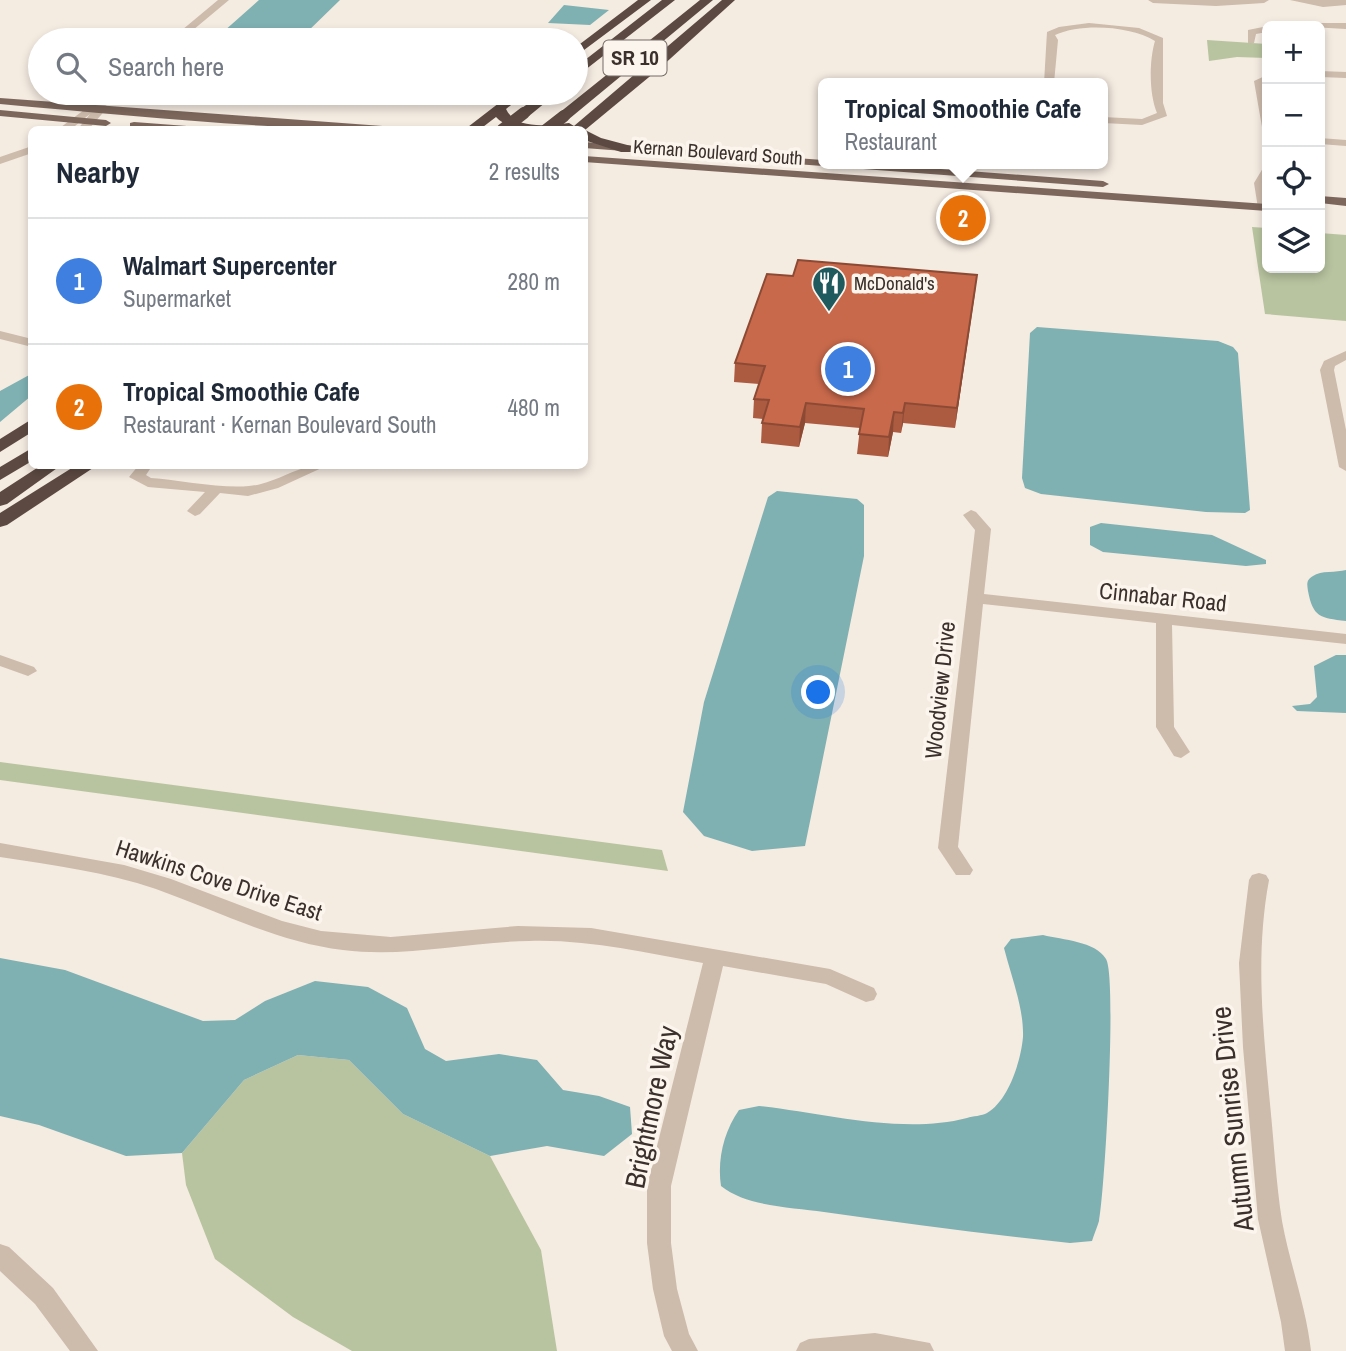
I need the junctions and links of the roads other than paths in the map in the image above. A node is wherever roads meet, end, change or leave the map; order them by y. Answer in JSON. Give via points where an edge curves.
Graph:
{"nodes":[{"id":1,"x":224,"y":0,"type":"edge"},
{"id":2,"x":645,"y":0,"type":"edge"},
{"id":3,"x":669,"y":0,"type":"edge"},
{"id":4,"x":707,"y":0,"type":"edge"},
{"id":5,"x":729,"y":0,"type":"edge"},
{"id":6,"x":1153,"y":0,"type":"edge"},
{"id":7,"x":1264,"y":0,"type":"edge"},
{"id":8,"x":1295,"y":0,"type":"edge"},
{"id":9,"x":1346,"y":2,"type":"edge"},
{"id":10,"x":1325,"y":26,"type":"edge"},
{"id":11,"x":1346,"y":26,"type":"edge"},
{"id":12,"x":190,"y":28,"type":"edge"},
{"id":13,"x":1262,"y":30,"type":"edge"},
{"id":14,"x":1325,"y":35,"type":"edge"},
{"id":15,"x":1346,"y":38,"type":"edge"},
{"id":16,"x":1251,"y":41,"type":"dead end"},
{"id":17,"x":588,"y":43,"type":"edge"},
{"id":18,"x":588,"y":64,"type":"edge"},
{"id":19,"x":1325,"y":74,"type":"edge"},
{"id":20,"x":1346,"y":75,"type":"edge"},
{"id":21,"x":1050,"y":78,"type":"edge"},
{"id":22,"x":1262,"y":79,"type":"edge"},
{"id":23,"x":588,"y":97,"type":"edge"},
{"id":24,"x":1262,"y":98,"type":"edge"},
{"id":25,"x":0,"y":101,"type":"edge"},
{"id":26,"x":28,"y":104,"type":"edge"},
{"id":27,"x":44,"y":105,"type":"edge"},
{"id":28,"x":97,"y":105,"type":"edge"},
{"id":29,"x":103,"y":105,"type":"edge"},
{"id":30,"x":146,"y":105,"type":"edge"},
{"id":31,"x":503,"y":105,"type":"edge"},
{"id":32,"x":536,"y":105,"type":"edge"},
{"id":33,"x":578,"y":105,"type":"edge"},
{"id":34,"x":499,"y":108,"type":"junction"},
{"id":35,"x":88,"y":109,"type":"junction"},
{"id":36,"x":0,"y":113,"type":"edge"},
{"id":37,"x":73,"y":120,"type":"junction"},
{"id":38,"x":1108,"y":120,"type":"edge"},
{"id":39,"x":87,"y":125,"type":"edge"},
{"id":40,"x":66,"y":126,"type":"edge"},
{"id":41,"x":110,"y":126,"type":"edge"},
{"id":42,"x":356,"y":126,"type":"edge"},
{"id":43,"x":475,"y":126,"type":"edge"},
{"id":44,"x":508,"y":126,"type":"edge"},
{"id":45,"x":526,"y":126,"type":"edge"},
{"id":46,"x":552,"y":126,"type":"edge"},
{"id":47,"x":585,"y":126,"type":"edge"},
{"id":48,"x":588,"y":134,"type":"edge"},
{"id":49,"x":1325,"y":141,"type":"edge"},
{"id":50,"x":1346,"y":143,"type":"edge"},
{"id":51,"x":588,"y":145,"type":"edge"},
{"id":52,"x":626,"y":149,"type":"junction"},
{"id":53,"x":28,"y":150,"type":"edge"},
{"id":54,"x":588,"y":159,"type":"edge"},
{"id":55,"x":28,"y":160,"type":"edge"},
{"id":56,"x":0,"y":161,"type":"edge"},
{"id":57,"x":818,"y":163,"type":"edge"},
{"id":58,"x":907,"y":169,"type":"edge"},
{"id":59,"x":0,"y":170,"type":"edge"},
{"id":60,"x":1325,"y":200,"type":"edge"},
{"id":61,"x":1262,"y":202,"type":"edge"},
{"id":62,"x":1262,"y":202,"type":"edge"},
{"id":63,"x":1346,"y":202,"type":"edge"},
{"id":64,"x":1325,"y":212,"type":"edge"},
{"id":65,"x":1346,"y":214,"type":"edge"},
{"id":66,"x":0,"y":335,"type":"edge"},
{"id":67,"x":28,"y":340,"type":"edge"},
{"id":68,"x":1346,"y":355,"type":"edge"},
{"id":69,"x":28,"y":427,"type":"edge"},
{"id":70,"x":28,"y":443,"type":"edge"},
{"id":71,"x":0,"y":447,"type":"edge"},
{"id":72,"x":28,"y":456,"type":"edge"},
{"id":73,"x":0,"y":461,"type":"edge"},
{"id":74,"x":1346,"y":467,"type":"edge"},
{"id":75,"x":46,"y":469,"type":"edge"},
{"id":76,"x":82,"y":469,"type":"edge"},
{"id":77,"x":143,"y":469,"type":"edge"},
{"id":78,"x":312,"y":469,"type":"edge"},
{"id":79,"x":0,"y":475,"type":"edge"},
{"id":80,"x":215,"y":491,"type":"junction"},
{"id":81,"x":0,"y":500,"type":"edge"},
{"id":82,"x":195,"y":511,"type":"dead end"},
{"id":83,"x":971,"y":515,"type":"dead end"},
{"id":84,"x":0,"y":521,"type":"edge"},
{"id":85,"x":975,"y":598,"type":"junction"},
{"id":86,"x":1164,"y":620,"type":"junction"},
{"id":87,"x":1346,"y":639,"type":"edge"},
{"id":88,"x":0,"y":660,"type":"edge"},
{"id":89,"x":28,"y":671,"type":"dead end"},
{"id":90,"x":1181,"y":752,"type":"dead end"},
{"id":91,"x":0,"y":850,"type":"edge"},
{"id":92,"x":963,"y":870,"type":"dead end"},
{"id":93,"x":1259,"y":880,"type":"dead end"},
{"id":94,"x":715,"y":957,"type":"junction"},
{"id":95,"x":866,"y":994,"type":"dead end"},
{"id":96,"x":0,"y":1255,"type":"edge"},
{"id":97,"x":85,"y":1351,"type":"edge"},
{"id":98,"x":685,"y":1351,"type":"edge"},
{"id":99,"x":809,"y":1351,"type":"edge"},
{"id":100,"x":921,"y":1351,"type":"edge"},
{"id":101,"x":1298,"y":1351,"type":"edge"}],
"edges":[{"from":1,"to":12,"type":"street"},
{"from":2,"to":17,"type":"highway"},
{"from":3,"to":18,"type":"highway","number":"SR 10"},
{"from":4,"to":23,"type":"highway","number":"SR 10","bridge":true},
{"from":5,"to":47,"type":"highway"},
{"from":6,"to":7,"type":"street"},
{"from":8,"to":9,"type":"street"},
{"from":10,"to":11,"type":"street"},
{"from":13,"to":16,"type":"street","via":[[1251,32]]},
{"from":14,"to":15,"type":"street"},
{"from":19,"to":20,"type":"street"},
{"from":21,"to":38,"type":"street","via":[[1054,40],[1050,34],[1056,30],[1104,27],[1158,37],[1158,103],[1163,114],[1134,122]]},
{"from":22,"to":24,"type":"street"},
{"from":25,"to":26,"type":"main road"},
{"from":27,"to":35,"type":"main road"},
{"from":28,"to":35,"type":"main road"},
{"from":29,"to":39,"type":"street"},
{"from":30,"to":42,"type":"main road"},
{"from":31,"to":34,"type":"highway"},
{"from":32,"to":44,"type":"highway","bridge":true},
{"from":33,"to":46,"type":"highway","number":"SR 10","bridge":true},
{"from":34,"to":43,"type":"highway"},
{"from":34,"to":45,"type":"highway","via":[[505,119]]},
{"from":35,"to":37,"type":"street"},
{"from":36,"to":37,"type":"main road"},
{"from":37,"to":39,"type":"main road"},
{"from":37,"to":40,"type":"street"},
{"from":39,"to":41,"type":"main road"},
{"from":48,"to":52,"type":"highway"},
{"from":49,"to":50,"type":"street"},
{"from":51,"to":52,"type":"main road"},
{"from":52,"to":57,"type":"main road"},
{"from":53,"to":56,"type":"street"},
{"from":54,"to":61,"type":"main road","name":"Kernan Boulevard South"},
{"from":55,"to":59,"type":"street"},
{"from":58,"to":62,"type":"main road"},
{"from":60,"to":63,"type":"main road"},
{"from":64,"to":65,"type":"main road"},
{"from":66,"to":67,"type":"street"},
{"from":68,"to":74,"type":"street","via":[[1327,370]]},
{"from":69,"to":71,"type":"highway"},
{"from":70,"to":73,"type":"highway"},
{"from":72,"to":79,"type":"highway"},
{"from":75,"to":81,"type":"highway"},
{"from":76,"to":84,"type":"highway"},
{"from":77,"to":80,"type":"street","via":[[137,477],[149,482]]},
{"from":78,"to":80,"type":"street","via":[[248,492]]},
{"from":80,"to":82,"type":"street"},
{"from":83,"to":85,"type":"street","name":"Woodview Drive","via":[[983,529]]},
{"from":85,"to":86,"type":"street","name":"Cinnabar Road"},
{"from":85,"to":92,"type":"street","name":"Woodview Drive","via":[[948,848]]},
{"from":86,"to":87,"type":"street","name":"Cinnabar Road"},
{"from":86,"to":90,"type":"street","via":[[1165,727]]},
{"from":88,"to":89,"type":"street"},
{"from":91,"to":94,"type":"street","name":"Hawkins Cove Drive East","via":[[140,876],[321,939],[411,945],[557,933]]},
{"from":93,"to":101,"type":"street","name":"Autumn Sunrise Drive","via":[[1251,915],[1248,979],[1267,1194],[1273,1237],[1296,1320]]},
{"from":94,"to":95,"type":"street","name":"Hawkins Cove Drive East","via":[[830,978]]},
{"from":94,"to":98,"type":"street","name":"Brightmore Way","via":[[659,1186],[665,1289]]},
{"from":96,"to":97,"type":"street","via":[[44,1296]]},
{"from":99,"to":100,"type":"street","via":[[875,1345]]}]}
